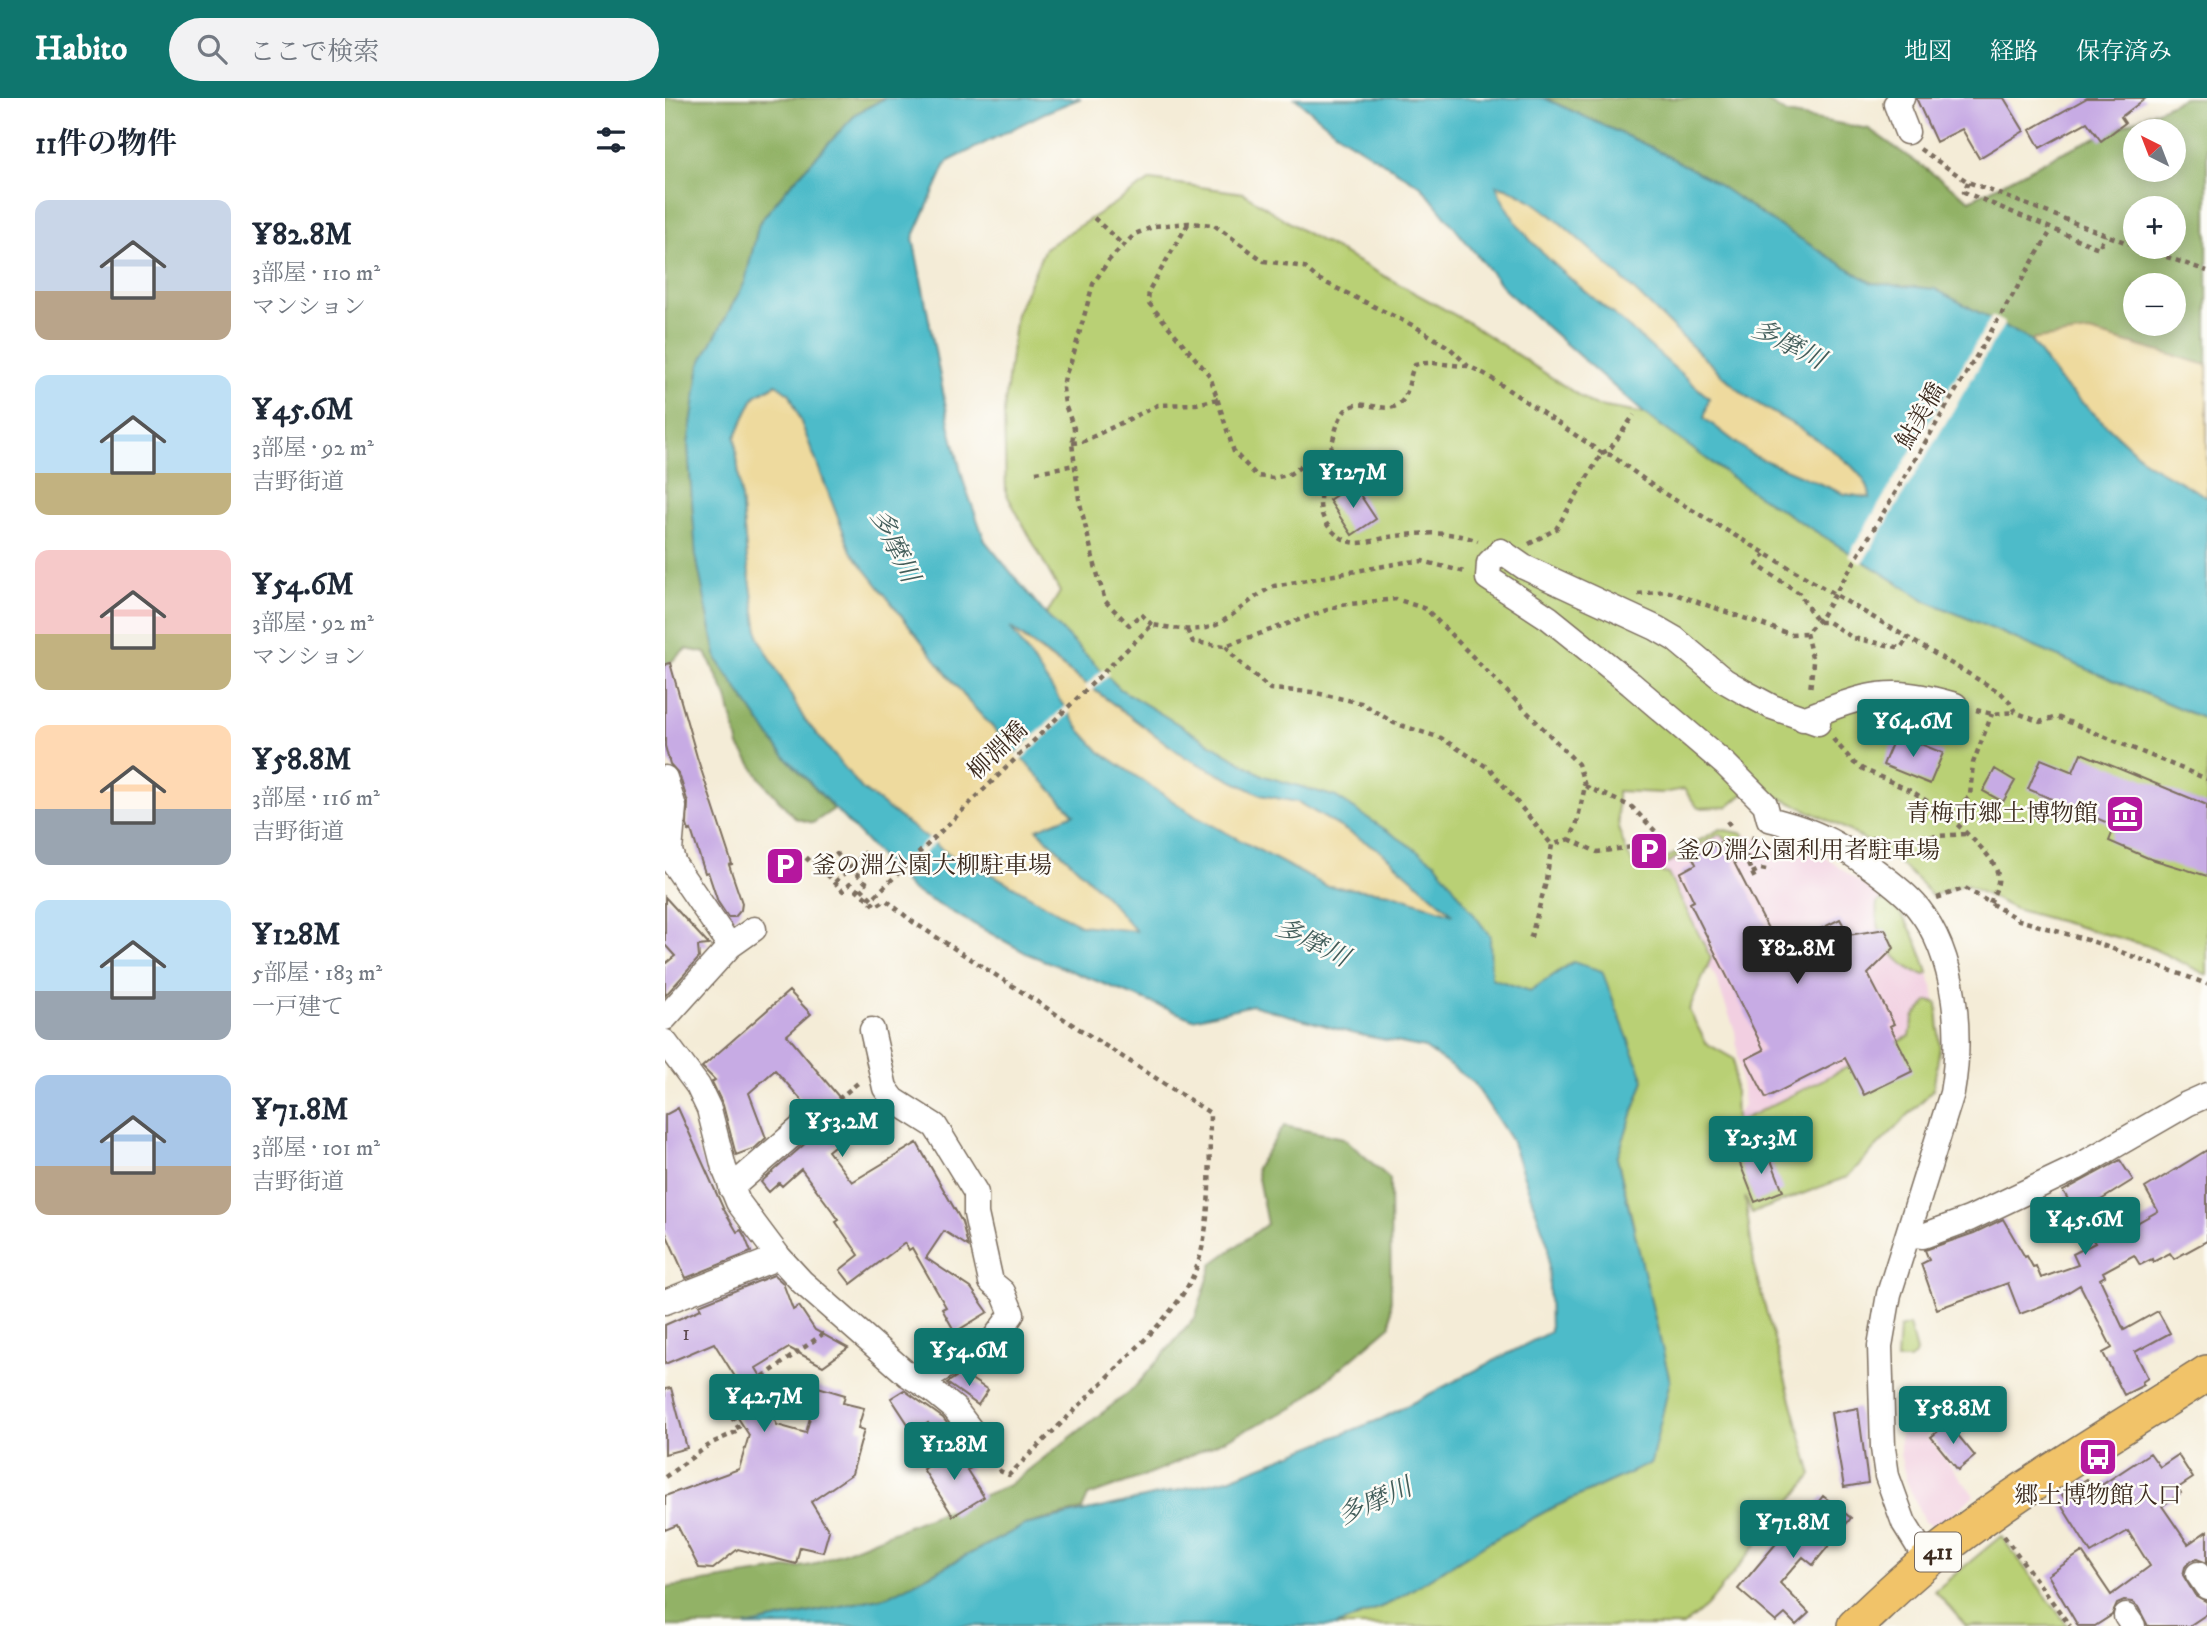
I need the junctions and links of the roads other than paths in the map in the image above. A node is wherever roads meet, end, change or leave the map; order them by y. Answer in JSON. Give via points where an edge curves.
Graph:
{"nodes":[{"id":1,"x":1902,"y":98,"type":"edge"},
{"id":2,"x":1907,"y":132,"type":"road end"},
{"id":3,"x":1955,"y":705,"type":"road end"},
{"id":4,"x":665,"y":778,"type":"edge"},
{"id":5,"x":754,"y":929,"type":"dead end"},
{"id":6,"x":730,"y":946,"type":"junction"},
{"id":7,"x":665,"y":1018,"type":"edge"},
{"id":8,"x":872,"y":1030,"type":"dead end"},
{"id":9,"x":665,"y":1042,"type":"edge"},
{"id":10,"x":2207,"y":1095,"type":"edge"},
{"id":11,"x":805,"y":1124,"type":"road end"},
{"id":12,"x":731,"y":1188,"type":"junction"},
{"id":13,"x":1908,"y":1234,"type":"junction"},
{"id":14,"x":779,"y":1257,"type":"junction"},
{"id":15,"x":665,"y":1302,"type":"edge"},
{"id":16,"x":2207,"y":1373,"type":"edge"},
{"id":17,"x":920,"y":1382,"type":"junction"},
{"id":18,"x":982,"y":1445,"type":"road end"},
{"id":19,"x":1927,"y":1560,"type":"junction"},
{"id":20,"x":1855,"y":1626,"type":"edge"}],
"edges":[{"from":1,"to":2,"type":"street","via":[[1896,104]]},
{"from":3,"to":13,"type":"street","via":[[1891,692],[1856,699],[1811,721],[1744,692],[1675,639],[1524,567],[1501,551],[1489,563],[1488,578],[1623,676],[1725,764],[1765,804],[1761,827],[1801,829],[1834,843],[1920,910],[1934,935],[1951,986],[1958,1042],[1952,1093]]},
{"from":4,"to":6,"type":"street","via":[[674,807],[670,851],[674,864]]},
{"from":5,"to":6,"type":"street"},
{"from":6,"to":7,"type":"street"},
{"from":8,"to":17,"type":"street","via":[[885,1088],[894,1100],[935,1126],[976,1193],[991,1282],[1003,1292],[1012,1314],[989,1346]]},
{"from":9,"to":12,"type":"street","via":[[709,1109]]},
{"from":10,"to":13,"type":"street","via":[[2076,1168],[1969,1220],[1923,1236]]},
{"from":11,"to":12,"type":"street"},
{"from":12,"to":14,"type":"street"},
{"from":13,"to":19,"type":"street","via":[[1882,1321],[1883,1448],[1897,1509]]},
{"from":14,"to":15,"type":"street"},
{"from":14,"to":17,"type":"street","via":[[842,1318]]},
{"from":16,"to":19,"type":"highway","number":"411","via":[[2028,1487]]},
{"from":17,"to":18,"type":"street","via":[[954,1408]]},
{"from":19,"to":20,"type":"highway","number":"411"}]}
